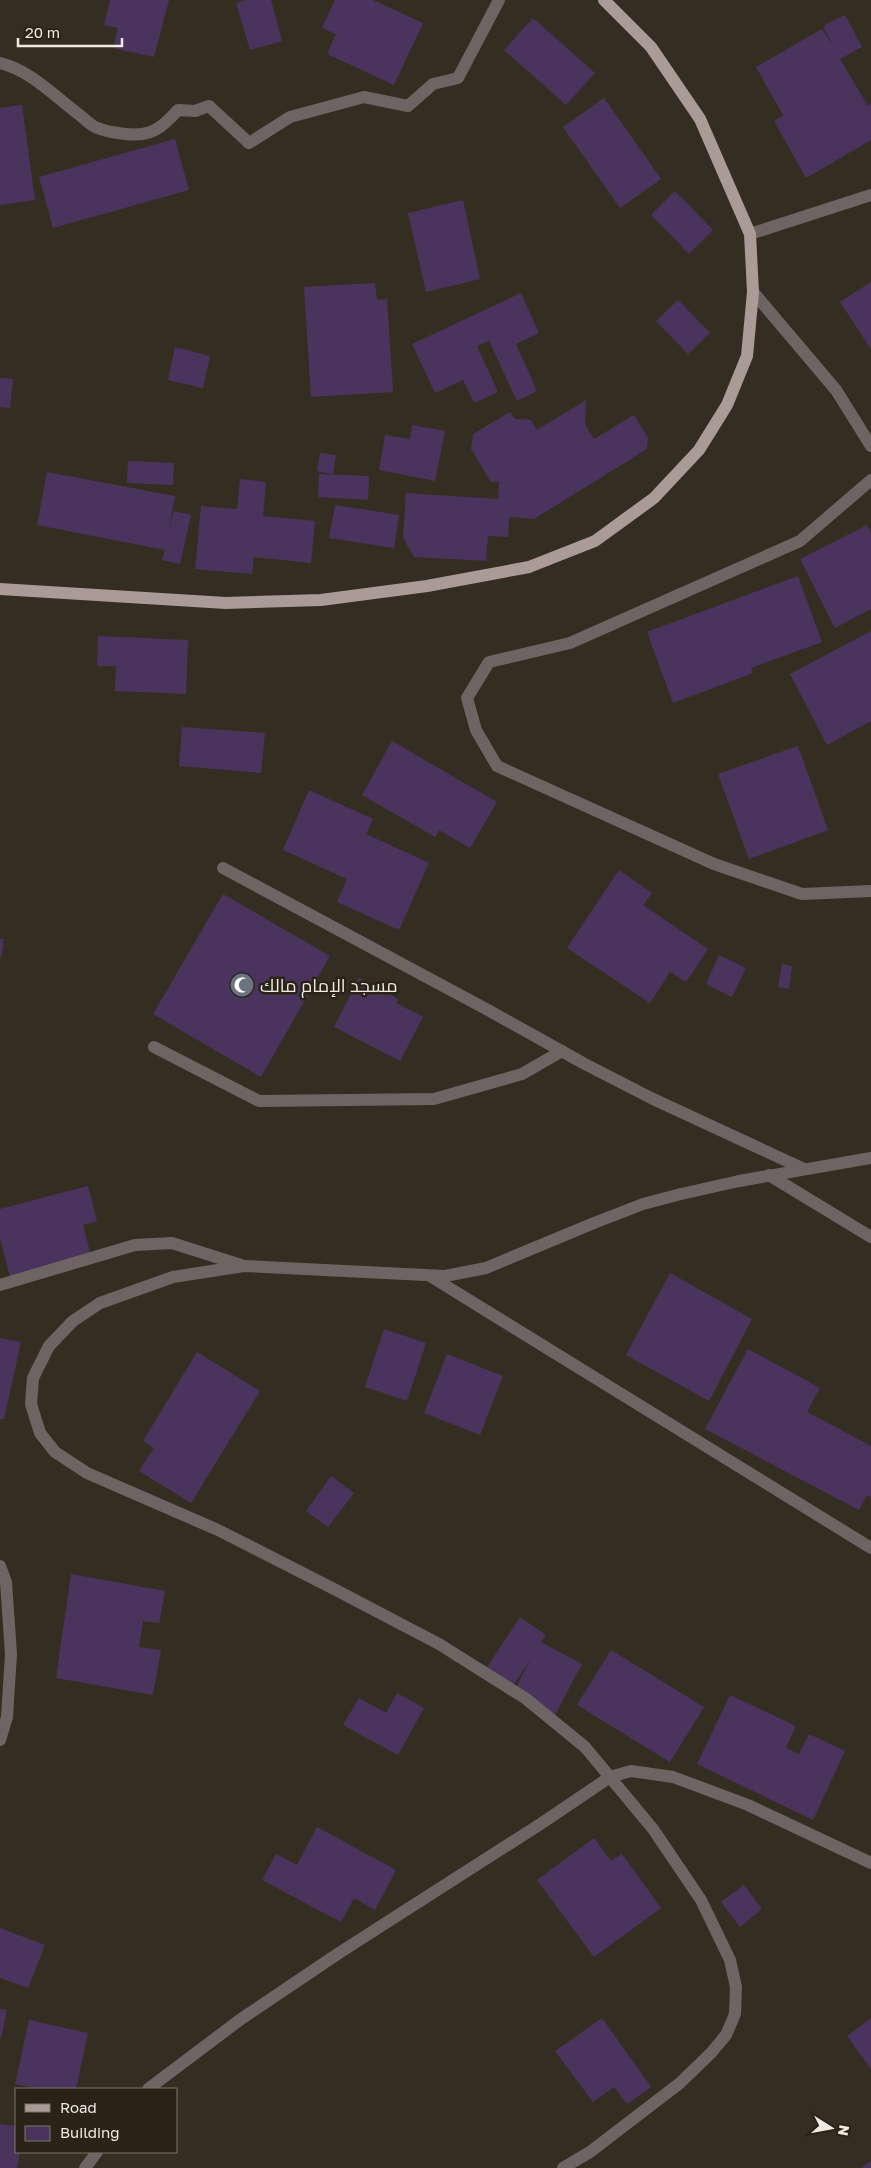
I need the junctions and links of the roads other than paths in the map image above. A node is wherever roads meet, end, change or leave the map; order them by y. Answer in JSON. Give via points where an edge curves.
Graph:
{"nodes":[{"id":1,"x":499,"y":0,"type":"edge"},
{"id":2,"x":604,"y":0,"type":"edge"},
{"id":3,"x":0,"y":63,"type":"edge"},
{"id":4,"x":871,"y":195,"type":"edge"},
{"id":5,"x":750,"y":234,"type":"junction"},
{"id":6,"x":753,"y":292,"type":"junction"},
{"id":7,"x":871,"y":446,"type":"edge"},
{"id":8,"x":871,"y":480,"type":"edge"},
{"id":9,"x":0,"y":589,"type":"edge"},
{"id":10,"x":223,"y":868,"type":"dead end"},
{"id":11,"x":871,"y":891,"type":"edge"},
{"id":12,"x":154,"y":1047,"type":"dead end"},
{"id":13,"x":562,"y":1051,"type":"junction"},
{"id":14,"x":871,"y":1158,"type":"edge"},
{"id":15,"x":804,"y":1169,"type":"junction"},
{"id":16,"x":769,"y":1175,"type":"junction"},
{"id":17,"x":871,"y":1237,"type":"edge"},
{"id":18,"x":244,"y":1266,"type":"junction"},
{"id":19,"x":430,"y":1276,"type":"junction"},
{"id":20,"x":0,"y":1286,"type":"edge"},
{"id":21,"x":871,"y":1548,"type":"edge"},
{"id":22,"x":0,"y":1566,"type":"edge"},
{"id":23,"x":0,"y":1740,"type":"edge"},
{"id":24,"x":610,"y":1777,"type":"junction"},
{"id":25,"x":871,"y":1863,"type":"edge"},
{"id":26,"x":149,"y":2088,"type":"edge"},
{"id":27,"x":95,"y":2153,"type":"edge"},
{"id":28,"x":86,"y":2168,"type":"edge"},
{"id":29,"x":563,"y":2168,"type":"edge"}],
"edges":[{"from":1,"to":3,"type":"street","via":[[458,78],[433,84],[408,106],[364,97],[290,117],[249,143],[209,106],[195,111],[178,110],[155,131],[136,135],[95,127],[39,82]]},
{"from":2,"to":5,"type":"main road","via":[[651,48],[700,119]]},
{"from":4,"to":5,"type":"street"},
{"from":5,"to":6,"type":"main road"},
{"from":6,"to":7,"type":"street","via":[[836,390]]},
{"from":6,"to":9,"type":"main road","via":[[746,356],[727,405],[699,450],[654,498],[595,540],[529,567],[427,586],[321,600],[226,603]]},
{"from":8,"to":11,"type":"street","via":[[800,541],[570,643],[489,662],[467,698],[476,730],[497,766],[714,864],[802,894]]},
{"from":10,"to":13,"type":"street"},
{"from":12,"to":13,"type":"street","via":[[260,1101],[434,1099],[522,1074]]},
{"from":13,"to":15,"type":"street","via":[[651,1098]]},
{"from":14,"to":15,"type":"street"},
{"from":15,"to":16,"type":"street"},
{"from":16,"to":17,"type":"street"},
{"from":16,"to":19,"type":"street","via":[[644,1204],[486,1268]]},
{"from":18,"to":19,"type":"street"},
{"from":18,"to":20,"type":"street","via":[[172,1243],[135,1245]]},
{"from":18,"to":24,"type":"street","via":[[173,1277],[100,1303],[73,1321],[49,1346],[33,1378],[31,1404],[40,1433],[55,1452],[87,1473],[218,1530],[439,1644],[525,1698],[585,1747]]},
{"from":19,"to":21,"type":"street"},
{"from":22,"to":23,"type":"street","via":[[6,1582],[11,1654],[7,1717]]},
{"from":24,"to":25,"type":"street","via":[[631,1771],[673,1777],[748,1805]]},
{"from":24,"to":26,"type":"street","via":[[257,2008]]},
{"from":24,"to":29,"type":"street","via":[[653,1830],[701,1900],[730,1960],[736,1987],[734,2014],[726,2035],[680,2083],[590,2152]]},
{"from":27,"to":28,"type":"street"}]}
